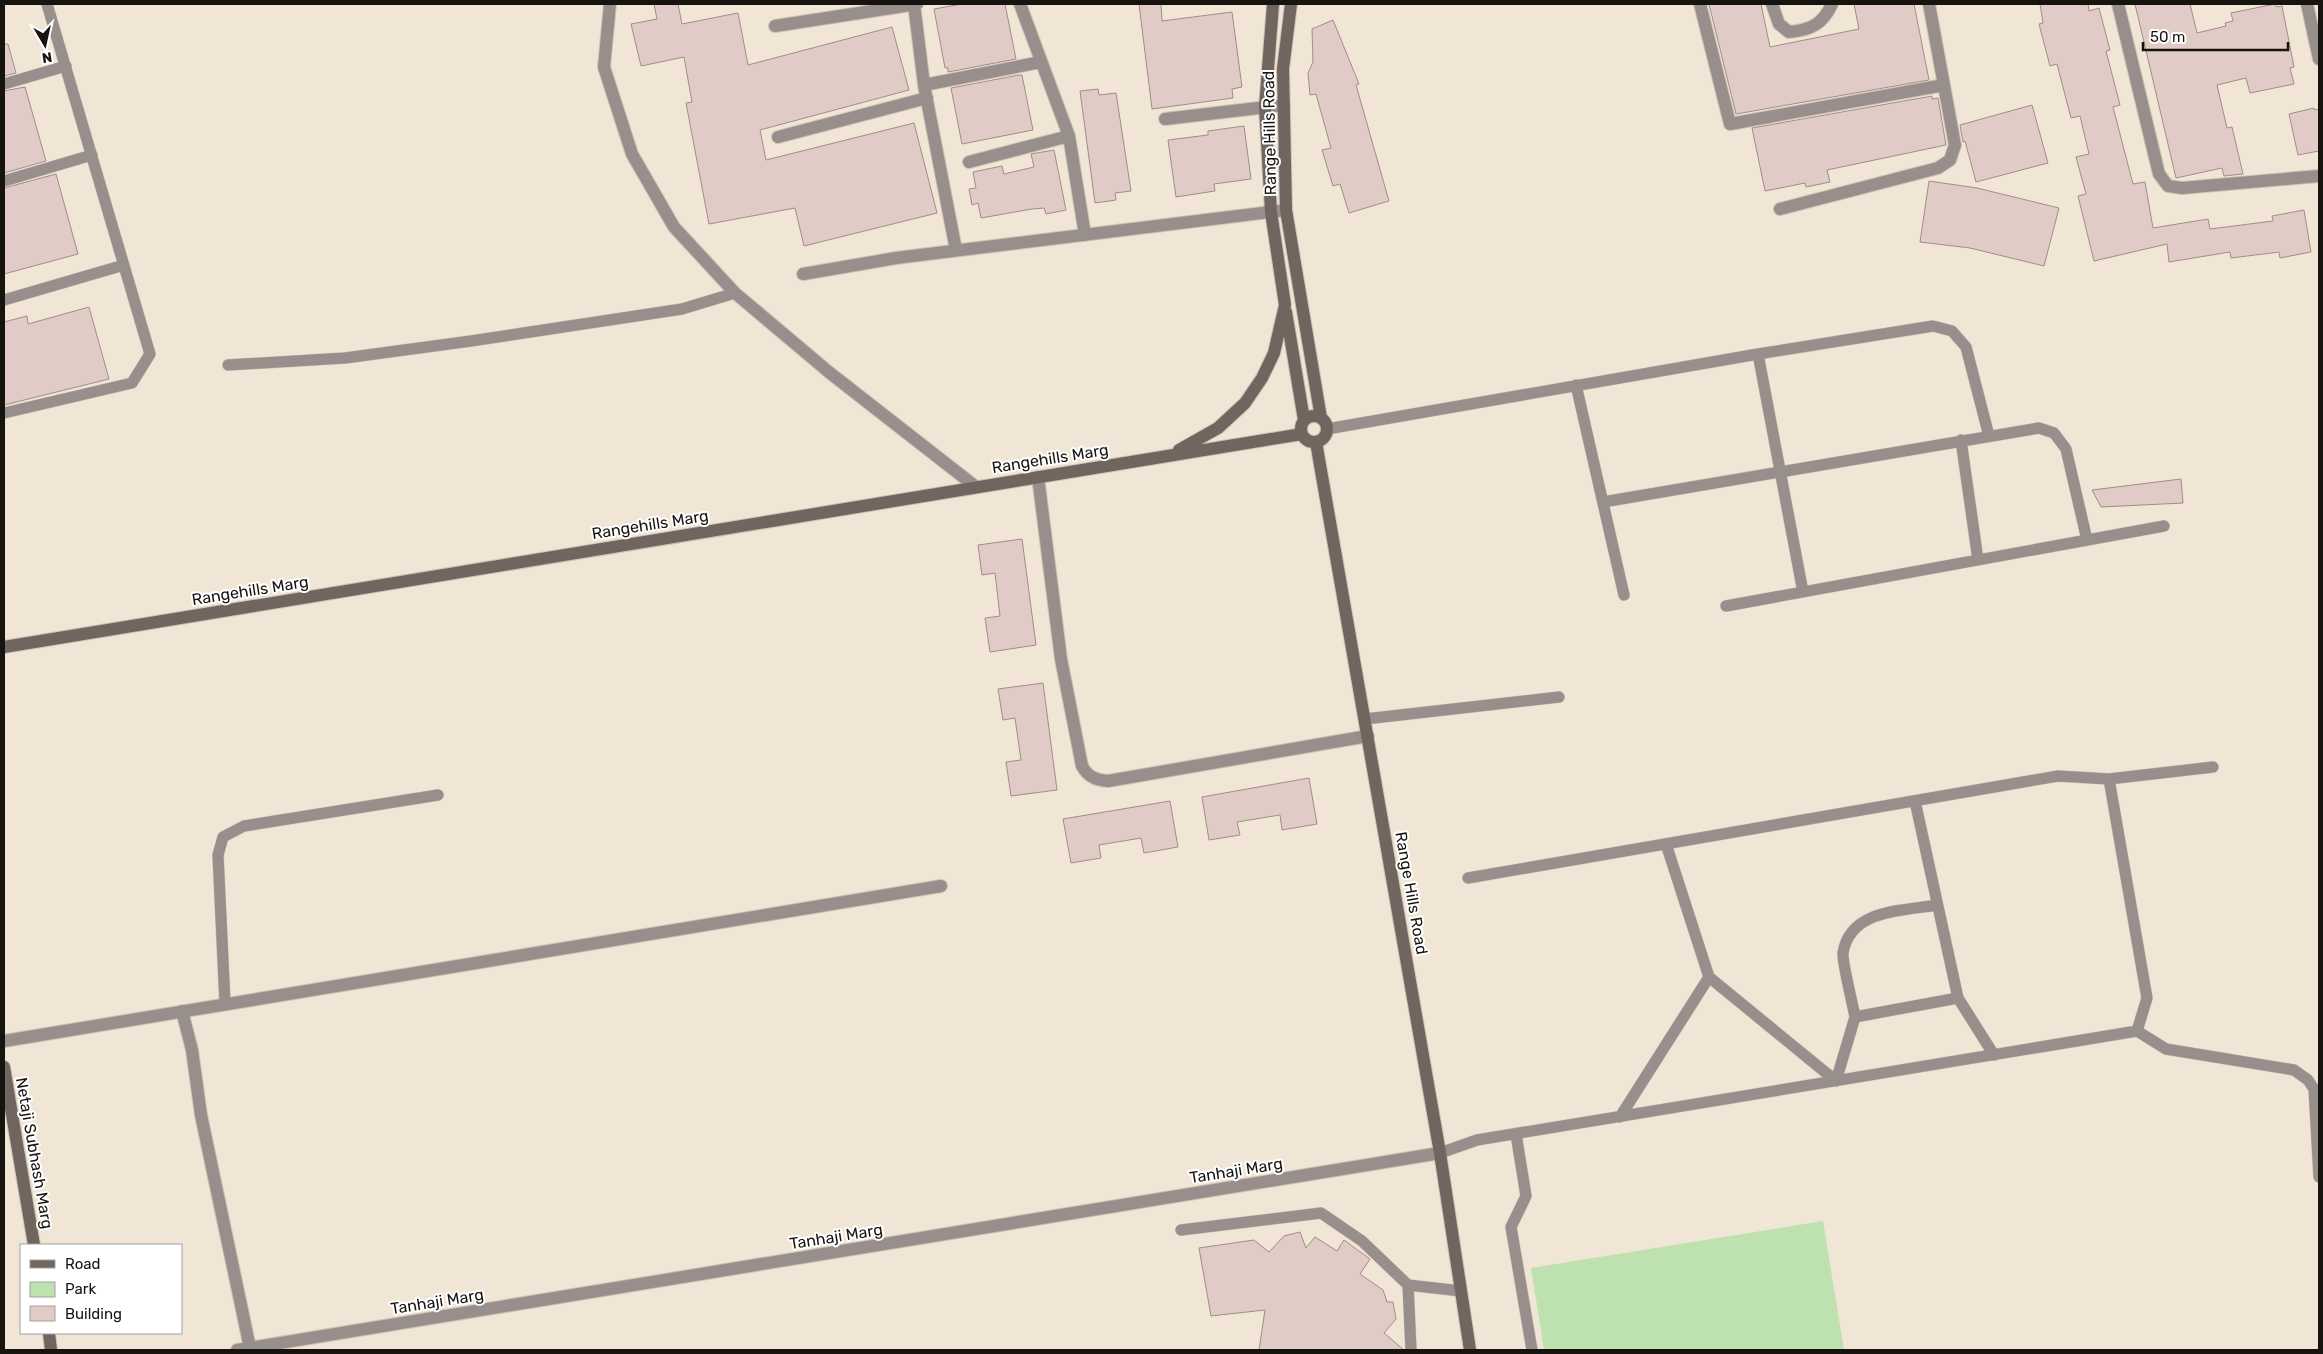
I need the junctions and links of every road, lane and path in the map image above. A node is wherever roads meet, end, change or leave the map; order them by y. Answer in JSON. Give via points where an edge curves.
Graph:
{"nodes":[{"id":1,"x":47,"y":4,"type":"edge"},
{"id":2,"x":610,"y":4,"type":"edge"},
{"id":3,"x":915,"y":4,"type":"edge"},
{"id":4,"x":1020,"y":4,"type":"edge"},
{"id":5,"x":1273,"y":4,"type":"edge"},
{"id":6,"x":1291,"y":4,"type":"edge"},
{"id":7,"x":1700,"y":4,"type":"edge"},
{"id":8,"x":1772,"y":4,"type":"edge"},
{"id":9,"x":1832,"y":4,"type":"edge"},
{"id":10,"x":1928,"y":4,"type":"edge"},
{"id":11,"x":2118,"y":4,"type":"edge"},
{"id":12,"x":2307,"y":4,"type":"edge"},
{"id":13,"x":775,"y":26,"type":"dead end"},
{"id":14,"x":2319,"y":59,"type":"edge"},
{"id":15,"x":1041,"y":62,"type":"junction"},
{"id":16,"x":66,"y":66,"type":"junction"},
{"id":17,"x":4,"y":84,"type":"edge"},
{"id":18,"x":924,"y":85,"type":"junction"},
{"id":19,"x":1944,"y":85,"type":"junction"},
{"id":20,"x":927,"y":98,"type":"junction"},
{"id":21,"x":1284,"y":105,"type":"junction"},
{"id":22,"x":1265,"y":107,"type":"junction"},
{"id":23,"x":1165,"y":119,"type":"dead end"},
{"id":24,"x":1069,"y":136,"type":"junction"},
{"id":25,"x":778,"y":137,"type":"dead end"},
{"id":26,"x":92,"y":155,"type":"junction"},
{"id":27,"x":969,"y":162,"type":"dead end"},
{"id":28,"x":2319,"y":176,"type":"edge"},
{"id":29,"x":4,"y":181,"type":"edge"},
{"id":30,"x":1780,"y":209,"type":"dead end"},
{"id":31,"x":1286,"y":210,"type":"junction"},
{"id":32,"x":1271,"y":212,"type":"junction"},
{"id":33,"x":1085,"y":235,"type":"junction"},
{"id":34,"x":956,"y":250,"type":"junction"},
{"id":35,"x":124,"y":265,"type":"junction"},
{"id":36,"x":803,"y":274,"type":"dead end"},
{"id":37,"x":736,"y":293,"type":"junction"},
{"id":38,"x":4,"y":300,"type":"edge"},
{"id":39,"x":1285,"y":305,"type":"junction"},
{"id":40,"x":1758,"y":354,"type":"junction"},
{"id":41,"x":228,"y":366,"type":"dead end"},
{"id":42,"x":1576,"y":386,"type":"junction"},
{"id":43,"x":4,"y":413,"type":"edge"},
{"id":44,"x":1304,"y":420,"type":"junction"},
{"id":45,"x":1324,"y":424,"type":"junction"},
{"id":46,"x":1302,"y":434,"type":"junction"},
{"id":47,"x":1989,"y":436,"type":"junction"},
{"id":48,"x":1961,"y":440,"type":"junction"},
{"id":49,"x":1316,"y":442,"type":"junction"},
{"id":50,"x":1170,"y":455,"type":"junction"},
{"id":51,"x":1780,"y":471,"type":"junction"},
{"id":52,"x":1038,"y":476,"type":"junction"},
{"id":53,"x":976,"y":487,"type":"junction"},
{"id":54,"x":1602,"y":502,"type":"junction"},
{"id":55,"x":2164,"y":526,"type":"dead end"},
{"id":56,"x":2087,"y":540,"type":"junction"},
{"id":57,"x":1978,"y":560,"type":"junction"},
{"id":58,"x":1803,"y":592,"type":"junction"},
{"id":59,"x":1624,"y":595,"type":"dead end"},
{"id":60,"x":1726,"y":606,"type":"dead end"},
{"id":61,"x":4,"y":647,"type":"edge"},
{"id":62,"x":1559,"y":697,"type":"dead end"},
{"id":63,"x":1364,"y":718,"type":"junction"},
{"id":64,"x":1368,"y":736,"type":"junction"},
{"id":65,"x":2213,"y":767,"type":"dead end"},
{"id":66,"x":2109,"y":779,"type":"junction"},
{"id":67,"x":438,"y":795,"type":"dead end"},
{"id":68,"x":1915,"y":801,"type":"junction"},
{"id":69,"x":1666,"y":844,"type":"junction"},
{"id":70,"x":1468,"y":878,"type":"dead end"},
{"id":71,"x":942,"y":886,"type":"dead end"},
{"id":72,"x":1938,"y":905,"type":"junction"},
{"id":73,"x":1709,"y":977,"type":"junction"},
{"id":74,"x":1958,"y":998,"type":"junction"},
{"id":75,"x":225,"y":1003,"type":"junction"},
{"id":76,"x":182,"y":1011,"type":"junction"},
{"id":77,"x":1856,"y":1017,"type":"junction"},
{"id":78,"x":2137,"y":1032,"type":"junction"},
{"id":79,"x":4,"y":1040,"type":"edge"},
{"id":80,"x":1994,"y":1055,"type":"junction"},
{"id":81,"x":4,"y":1067,"type":"edge"},
{"id":82,"x":1836,"y":1081,"type":"junction"},
{"id":83,"x":1620,"y":1116,"type":"junction"},
{"id":84,"x":1516,"y":1134,"type":"junction"},
{"id":85,"x":1440,"y":1153,"type":"junction"},
{"id":86,"x":2319,"y":1178,"type":"edge"},
{"id":87,"x":1181,"y":1230,"type":"dead end"},
{"id":88,"x":34,"y":1244,"type":"edge"},
{"id":89,"x":1408,"y":1285,"type":"junction"},
{"id":90,"x":1461,"y":1291,"type":"junction"},
{"id":91,"x":48,"y":1334,"type":"edge"},
{"id":92,"x":292,"y":1346,"type":"edge"},
{"id":93,"x":244,"y":1349,"type":"edge"},
{"id":94,"x":52,"y":1350,"type":"edge"},
{"id":95,"x":1411,"y":1350,"type":"edge"},
{"id":96,"x":1470,"y":1350,"type":"edge"},
{"id":97,"x":1532,"y":1350,"type":"edge"}],
"edges":[{"from":1,"to":16,"type":"lane"},
{"from":2,"to":37,"type":"street","via":[[604,67],[632,154],[674,227]]},
{"from":3,"to":13,"type":"street"},
{"from":3,"to":18,"type":"street"},
{"from":4,"to":15,"type":"street"},
{"from":5,"to":22,"type":"main road"},
{"from":6,"to":21,"type":"main road","name":"Range Hills Road","via":[[1283,69]]},
{"from":7,"to":19,"type":"street","via":[[1730,124]]},
{"from":8,"to":9,"type":"street","via":[[1779,24],[1789,32],[1808,31],[1823,19]]},
{"from":10,"to":19,"type":"street"},
{"from":11,"to":28,"type":"street","via":[[2159,174],[2168,186],[2182,188]]},
{"from":12,"to":14,"type":"street"},
{"from":15,"to":18,"type":"street"},
{"from":15,"to":24,"type":"street"},
{"from":16,"to":17,"type":"lane"},
{"from":16,"to":26,"type":"lane"},
{"from":18,"to":20,"type":"street"},
{"from":19,"to":30,"type":"street","via":[[1955,145],[1945,164]]},
{"from":20,"to":25,"type":"street"},
{"from":20,"to":34,"type":"street"},
{"from":21,"to":22,"type":"street"},
{"from":21,"to":31,"type":"main road","name":"Range Hills Road"},
{"from":22,"to":23,"type":"street"},
{"from":22,"to":32,"type":"main road"},
{"from":24,"to":27,"type":"street"},
{"from":24,"to":33,"type":"street"},
{"from":26,"to":29,"type":"lane"},
{"from":26,"to":35,"type":"lane"},
{"from":31,"to":32,"type":"street"},
{"from":31,"to":45,"type":"main road","name":"Range Hills Road"},
{"from":32,"to":33,"type":"street"},
{"from":32,"to":39,"type":"main road"},
{"from":33,"to":34,"type":"street"},
{"from":34,"to":36,"type":"street"},
{"from":35,"to":38,"type":"lane"},
{"from":35,"to":43,"type":"lane","via":[[150,354],[132,383]]},
{"from":37,"to":41,"type":"lane","via":[[682,309],[471,341],[344,358]]},
{"from":37,"to":53,"type":"street","via":[[830,374]]},
{"from":39,"to":44,"type":"main road"},
{"from":39,"to":50,"type":"main road","via":[[1274,353],[1245,403],[1218,428]]},
{"from":40,"to":42,"type":"lane"},
{"from":40,"to":47,"type":"lane","via":[[1933,326],[1944,328],[1952,331],[1966,347]]},
{"from":40,"to":51,"type":"lane"},
{"from":42,"to":45,"type":"lane"},
{"from":42,"to":54,"type":"lane"},
{"from":44,"to":45,"type":"main road","via":[[1312,416]]},
{"from":44,"to":46,"type":"main road"},
{"from":45,"to":49,"type":"main road","via":[[1324,438]]},
{"from":46,"to":49,"type":"main road"},
{"from":46,"to":50,"type":"main road","name":"Rangehills Marg"},
{"from":47,"to":48,"type":"lane"},
{"from":47,"to":56,"type":"lane","via":[[2040,428],[2048,429],[2061,440],[2066,449]]},
{"from":48,"to":51,"type":"lane"},
{"from":48,"to":57,"type":"lane"},
{"from":49,"to":63,"type":"main road","name":"Range Hills Road"},
{"from":50,"to":52,"type":"main road","name":"Rangehills Marg"},
{"from":51,"to":54,"type":"lane"},
{"from":51,"to":58,"type":"lane"},
{"from":52,"to":53,"type":"main road","name":"Rangehills Marg"},
{"from":52,"to":64,"type":"street","via":[[1061,659],[1086,773],[1108,781]]},
{"from":53,"to":61,"type":"main road","name":"Rangehills Marg"},
{"from":54,"to":59,"type":"lane"},
{"from":55,"to":56,"type":"lane"},
{"from":56,"to":57,"type":"lane"},
{"from":57,"to":58,"type":"lane"},
{"from":58,"to":60,"type":"lane"},
{"from":62,"to":63,"type":"lane"},
{"from":63,"to":64,"type":"main road","name":"Range Hills Road"},
{"from":64,"to":85,"type":"main road","name":"Range Hills Road"},
{"from":65,"to":66,"type":"lane"},
{"from":66,"to":68,"type":"lane","via":[[2058,776]]},
{"from":66,"to":78,"type":"lane","via":[[2147,998]]},
{"from":67,"to":75,"type":"lane","via":[[244,826],[223,837],[218,854]]},
{"from":68,"to":69,"type":"lane"},
{"from":68,"to":72,"type":"lane"},
{"from":69,"to":70,"type":"lane"},
{"from":69,"to":73,"type":"lane"},
{"from":71,"to":75,"type":"street"},
{"from":72,"to":74,"type":"lane"},
{"from":72,"to":77,"type":"lane","via":[[1872,916],[1854,926],[1843,953]]},
{"from":73,"to":82,"type":"lane"},
{"from":73,"to":83,"type":"lane"},
{"from":74,"to":77,"type":"lane"},
{"from":74,"to":80,"type":"lane"},
{"from":75,"to":76,"type":"street"},
{"from":76,"to":79,"type":"street"},
{"from":76,"to":93,"type":"street","via":[[192,1050]]},
{"from":77,"to":82,"type":"lane"},
{"from":78,"to":80,"type":"lane"},
{"from":78,"to":86,"type":"lane","via":[[2166,1049],[2294,1070],[2308,1080],[2314,1089]]},
{"from":80,"to":82,"type":"lane"},
{"from":81,"to":88,"type":"main road","name":"Netaji Subhash Marg"},
{"from":82,"to":83,"type":"lane"},
{"from":83,"to":84,"type":"lane"},
{"from":84,"to":85,"type":"lane","via":[[1477,1140]]},
{"from":84,"to":97,"type":"lane","via":[[1526,1196],[1511,1227]]},
{"from":85,"to":90,"type":"main road","name":"Range Hills Road"},
{"from":85,"to":92,"type":"street","name":"Tanhaji Marg"},
{"from":87,"to":89,"type":"lane","via":[[1321,1213],[1362,1242]]},
{"from":89,"to":90,"type":"lane"},
{"from":89,"to":95,"type":"lane"},
{"from":90,"to":96,"type":"main road","name":"Range Hills Road"},
{"from":91,"to":94,"type":"main road"},
{"from":92,"to":93,"type":"street","name":"Tanhaji Marg"}]}
